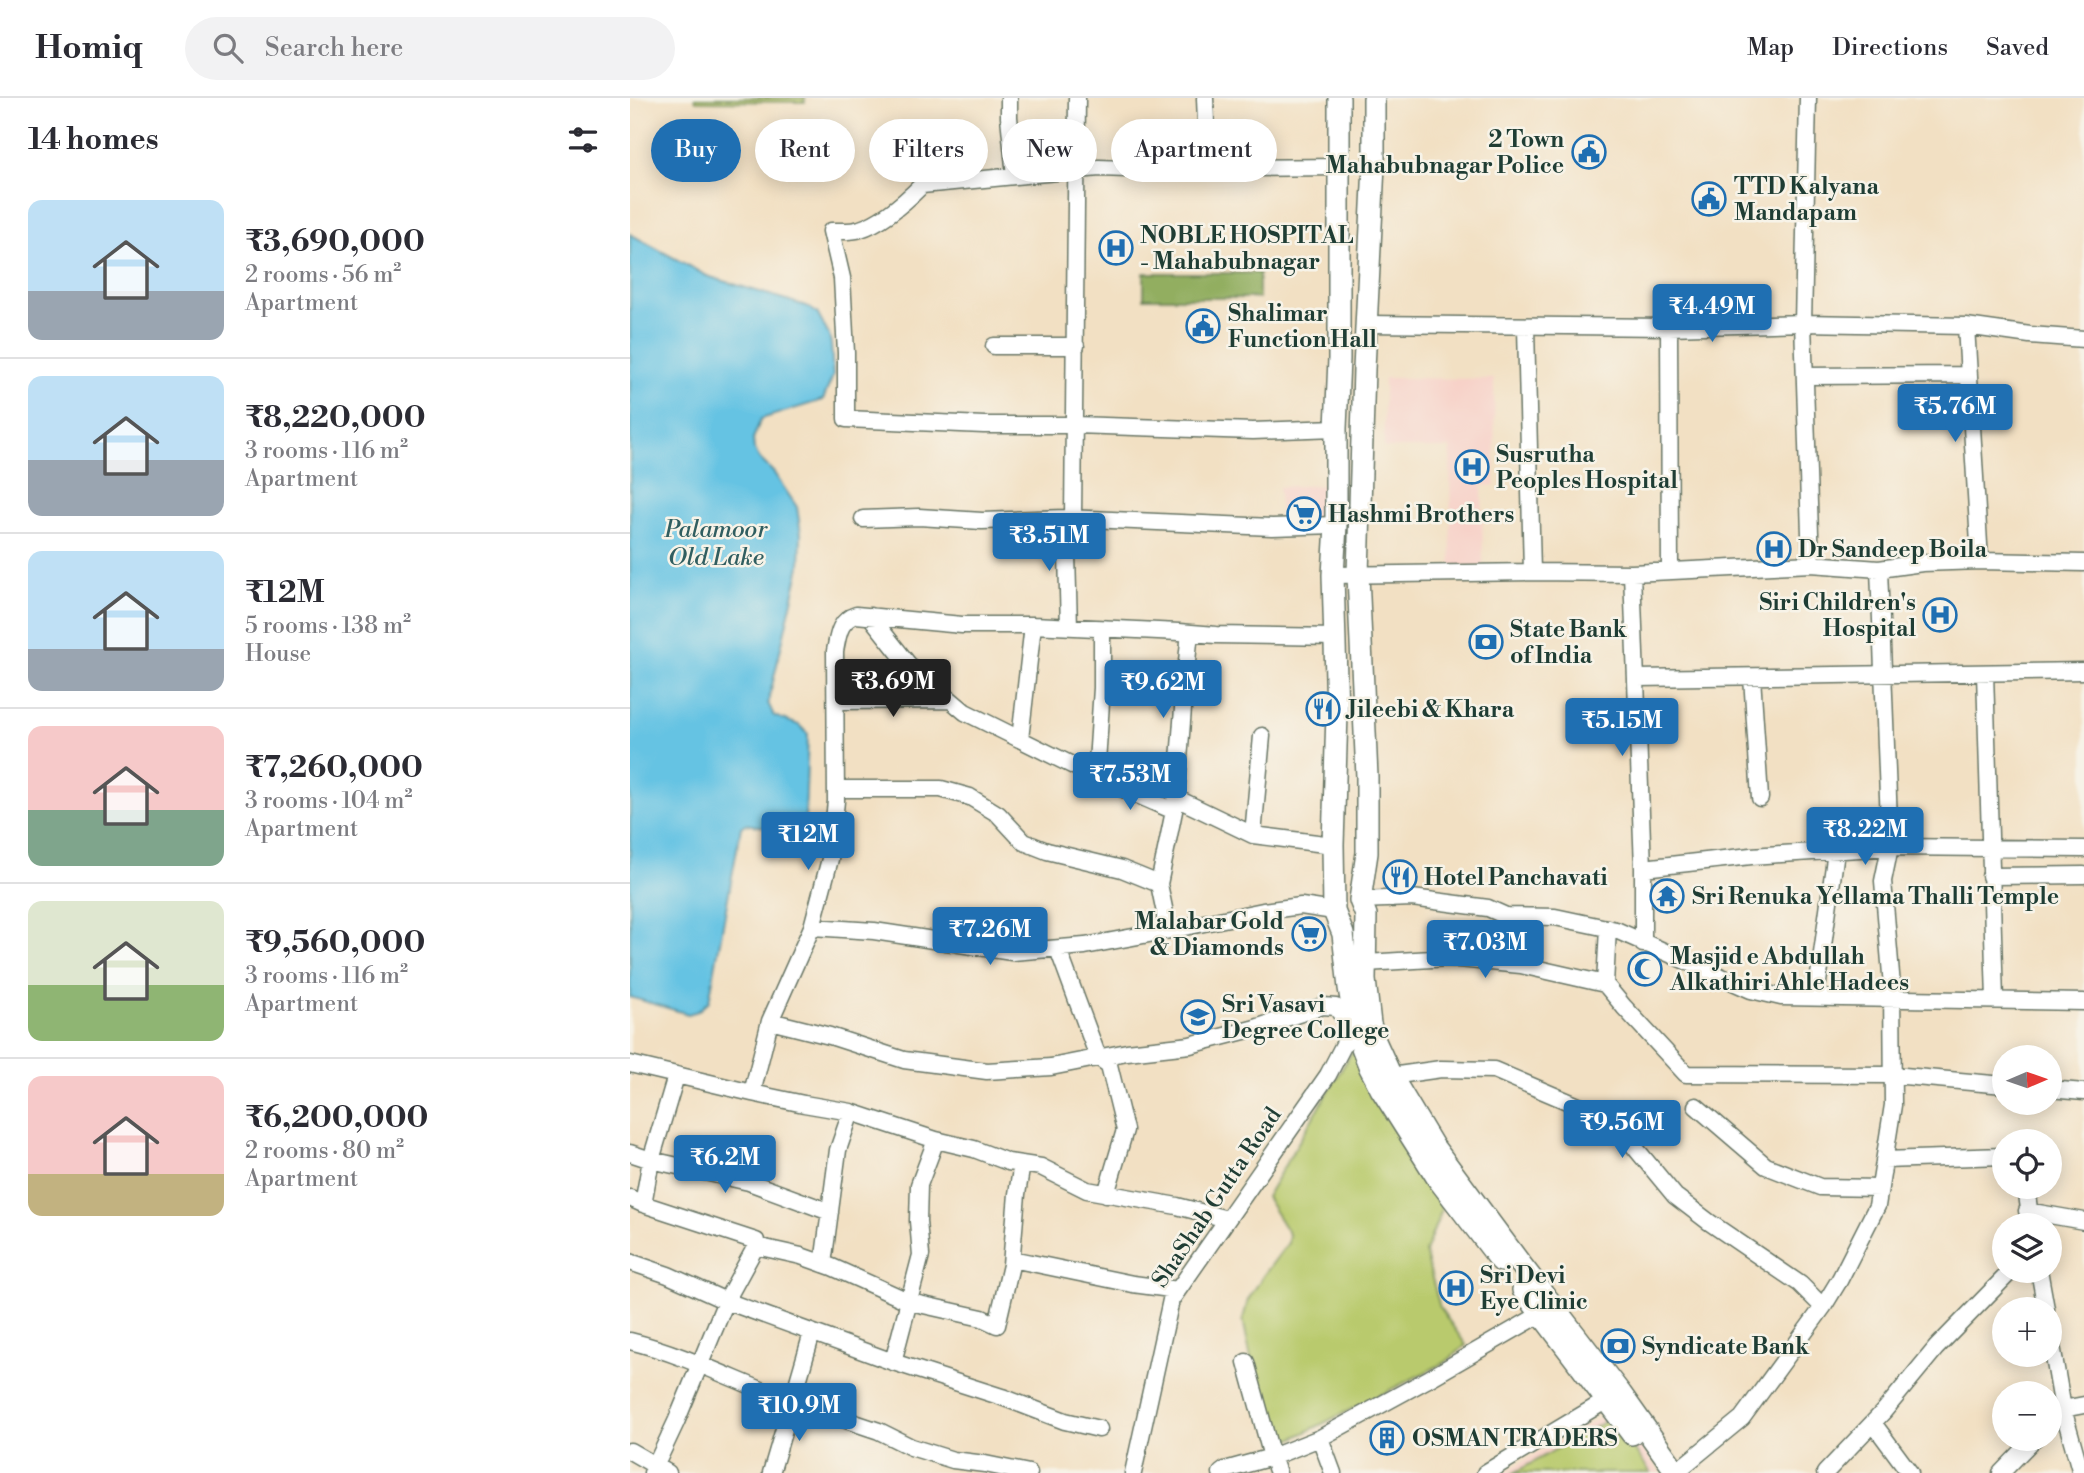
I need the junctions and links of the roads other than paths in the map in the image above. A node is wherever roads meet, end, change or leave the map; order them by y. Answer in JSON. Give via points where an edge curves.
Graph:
{"nodes":[{"id":1,"x":1009,"y":98,"type":"edge"},
{"id":2,"x":1077,"y":98,"type":"edge"},
{"id":3,"x":1205,"y":98,"type":"edge"},
{"id":4,"x":1339,"y":98,"type":"edge"},
{"id":5,"x":1374,"y":98,"type":"edge"},
{"id":6,"x":1808,"y":98,"type":"edge"},
{"id":7,"x":1009,"y":119,"type":"edge"},
{"id":8,"x":1077,"y":119,"type":"edge"},
{"id":9,"x":1206,"y":119,"type":"edge"},
{"id":10,"x":1340,"y":167,"type":"junction"},
{"id":11,"x":1277,"y":168,"type":"edge"},
{"id":12,"x":1002,"y":177,"type":"edge"},
{"id":13,"x":1078,"y":182,"type":"edge"},
{"id":14,"x":1803,"y":323,"type":"junction"},
{"id":15,"x":1367,"y":324,"type":"junction"},
{"id":16,"x":1966,"y":326,"type":"junction"},
{"id":17,"x":1526,"y":327,"type":"junction"},
{"id":18,"x":1669,"y":327,"type":"junction"},
{"id":19,"x":2084,"y":339,"type":"edge"},
{"id":20,"x":994,"y":346,"type":"dead end"},
{"id":21,"x":1076,"y":346,"type":"junction"},
{"id":22,"x":1969,"y":375,"type":"junction"},
{"id":23,"x":1805,"y":376,"type":"junction"},
{"id":24,"x":1075,"y":425,"type":"junction"},
{"id":25,"x":1336,"y":428,"type":"junction"},
{"id":26,"x":863,"y":519,"type":"dead end"},
{"id":27,"x":1069,"y":519,"type":"junction"},
{"id":28,"x":1336,"y":525,"type":"junction"},
{"id":29,"x":1980,"y":561,"type":"junction"},
{"id":30,"x":1811,"y":564,"type":"junction"},
{"id":31,"x":2084,"y":564,"type":"edge"},
{"id":32,"x":1879,"y":569,"type":"junction"},
{"id":33,"x":1670,"y":571,"type":"junction"},
{"id":34,"x":1532,"y":572,"type":"junction"},
{"id":35,"x":1633,"y":573,"type":"junction"},
{"id":36,"x":1333,"y":575,"type":"junction"},
{"id":37,"x":1358,"y":575,"type":"junction"},
{"id":38,"x":870,"y":616,"type":"junction"},
{"id":39,"x":1033,"y":625,"type":"junction"},
{"id":40,"x":1069,"y":627,"type":"junction"},
{"id":41,"x":1102,"y":629,"type":"junction"},
{"id":42,"x":1189,"y":633,"type":"junction"},
{"id":43,"x":1336,"y":637,"type":"junction"},
{"id":44,"x":2084,"y":671,"type":"edge"},
{"id":45,"x":1985,"y":673,"type":"junction"},
{"id":46,"x":1883,"y":675,"type":"junction"},
{"id":47,"x":1752,"y":677,"type":"junction"},
{"id":48,"x":1638,"y":678,"type":"junction"},
{"id":49,"x":950,"y":700,"type":"junction"},
{"id":50,"x":836,"y":701,"type":"junction"},
{"id":51,"x":1262,"y":736,"type":"dead end"},
{"id":52,"x":1020,"y":739,"type":"junction"},
{"id":53,"x":1096,"y":778,"type":"junction"},
{"id":54,"x":836,"y":789,"type":"junction"},
{"id":55,"x":1760,"y":798,"type":"dead end"},
{"id":56,"x":1175,"y":804,"type":"junction"},
{"id":57,"x":1253,"y":835,"type":"junction"},
{"id":58,"x":1333,"y":845,"type":"junction"},
{"id":59,"x":1890,"y":847,"type":"junction"},
{"id":60,"x":1989,"y":848,"type":"junction"},
{"id":61,"x":2084,"y":849,"type":"edge"},
{"id":62,"x":1836,"y":851,"type":"junction"},
{"id":63,"x":1643,"y":868,"type":"junction"},
{"id":64,"x":2084,"y":875,"type":"edge"},
{"id":65,"x":1990,"y":876,"type":"junction"},
{"id":66,"x":1159,"y":884,"type":"junction"},
{"id":67,"x":1360,"y":900,"type":"junction"},
{"id":68,"x":1334,"y":911,"type":"junction"},
{"id":69,"x":812,"y":927,"type":"junction"},
{"id":70,"x":1608,"y":928,"type":"junction"},
{"id":71,"x":1165,"y":931,"type":"junction"},
{"id":72,"x":1643,"y":944,"type":"junction"},
{"id":73,"x":1058,"y":948,"type":"junction"},
{"id":74,"x":1366,"y":963,"type":"junction"},
{"id":75,"x":1605,"y":984,"type":"junction"},
{"id":76,"x":1816,"y":997,"type":"junction"},
{"id":77,"x":1893,"y":999,"type":"junction"},
{"id":78,"x":1995,"y":1000,"type":"junction"},
{"id":79,"x":2084,"y":1002,"type":"edge"},
{"id":80,"x":1367,"y":1004,"type":"junction"},
{"id":81,"x":769,"y":1021,"type":"junction"},
{"id":82,"x":1353,"y":1025,"type":"junction"},
{"id":83,"x":1098,"y":1057,"type":"junction"},
{"id":84,"x":630,"y":1064,"type":"edge"},
{"id":85,"x":1893,"y":1075,"type":"junction"},
{"id":86,"x":676,"y":1076,"type":"junction"},
{"id":87,"x":1391,"y":1076,"type":"junction"},
{"id":88,"x":1992,"y":1084,"type":"edge"},
{"id":89,"x":2062,"y":1090,"type":"edge"},
{"id":90,"x":2084,"y":1092,"type":"edge"},
{"id":91,"x":752,"y":1093,"type":"junction"},
{"id":92,"x":1696,"y":1106,"type":"dead end"},
{"id":93,"x":851,"y":1112,"type":"junction"},
{"id":94,"x":936,"y":1140,"type":"junction"},
{"id":95,"x":630,"y":1153,"type":"edge"},
{"id":96,"x":1992,"y":1156,"type":"edge"},
{"id":97,"x":651,"y":1160,"type":"junction"},
{"id":98,"x":1884,"y":1160,"type":"junction"},
{"id":99,"x":1022,"y":1164,"type":"junction"},
{"id":100,"x":1880,"y":1188,"type":"junction"},
{"id":101,"x":1106,"y":1194,"type":"junction"},
{"id":102,"x":637,"y":1201,"type":"edge"},
{"id":103,"x":830,"y":1212,"type":"junction"},
{"id":104,"x":1227,"y":1219,"type":"junction"},
{"id":105,"x":2062,"y":1220,"type":"edge"},
{"id":106,"x":2084,"y":1221,"type":"edge"},
{"id":107,"x":756,"y":1246,"type":"junction"},
{"id":108,"x":1012,"y":1259,"type":"junction"},
{"id":109,"x":630,"y":1262,"type":"edge"},
{"id":110,"x":823,"y":1264,"type":"junction"},
{"id":111,"x":1998,"y":1283,"type":"edge"},
{"id":112,"x":1178,"y":1290,"type":"junction"},
{"id":113,"x":726,"y":1301,"type":"junction"},
{"id":114,"x":910,"y":1302,"type":"junction"},
{"id":115,"x":1823,"y":1307,"type":"junction"},
{"id":116,"x":1541,"y":1314,"type":"junction"},
{"id":117,"x":812,"y":1333,"type":"junction"},
{"id":118,"x":630,"y":1342,"type":"edge"},
{"id":119,"x":893,"y":1362,"type":"junction"},
{"id":120,"x":1246,"y":1362,"type":"dead end"},
{"id":121,"x":701,"y":1364,"type":"junction"},
{"id":122,"x":2056,"y":1367,"type":"edge"},
{"id":123,"x":1607,"y":1400,"type":"junction"},
{"id":124,"x":792,"y":1402,"type":"junction"},
{"id":125,"x":2084,"y":1405,"type":"edge"},
{"id":126,"x":2063,"y":1409,"type":"junction"},
{"id":127,"x":1873,"y":1423,"type":"junction"},
{"id":128,"x":1099,"y":1429,"type":"dead end"},
{"id":129,"x":1320,"y":1438,"type":"junction"},
{"id":130,"x":630,"y":1451,"type":"edge"},
{"id":131,"x":2022,"y":1451,"type":"edge"},
{"id":132,"x":1272,"y":1457,"type":"junction"},
{"id":133,"x":658,"y":1470,"type":"edge"},
{"id":134,"x":771,"y":1473,"type":"edge"},
{"id":135,"x":1029,"y":1473,"type":"edge"},
{"id":136,"x":1133,"y":1473,"type":"edge"},
{"id":137,"x":1221,"y":1473,"type":"edge"},
{"id":138,"x":1278,"y":1473,"type":"edge"},
{"id":139,"x":1333,"y":1473,"type":"edge"},
{"id":140,"x":1485,"y":1473,"type":"edge"},
{"id":141,"x":1660,"y":1473,"type":"edge"},
{"id":142,"x":1676,"y":1473,"type":"edge"},
{"id":143,"x":1825,"y":1473,"type":"edge"},
{"id":144,"x":1910,"y":1473,"type":"edge"},
{"id":145,"x":2001,"y":1473,"type":"edge"},
{"id":146,"x":2081,"y":1473,"type":"edge"}],
"edges":[{"from":1,"to":7,"type":"street"},
{"from":2,"to":8,"type":"street"},
{"from":3,"to":9,"type":"street"},
{"from":4,"to":10,"type":"highway"},
{"from":5,"to":15,"type":"highway"},
{"from":6,"to":14,"type":"street"},
{"from":10,"to":11,"type":"street"},
{"from":10,"to":25,"type":"highway"},
{"from":12,"to":24,"type":"street","via":[[922,185],[882,218],[860,229],[831,231],[842,278],[846,419]]},
{"from":13,"to":21,"type":"street"},
{"from":14,"to":16,"type":"street"},
{"from":14,"to":18,"type":"street"},
{"from":14,"to":23,"type":"street"},
{"from":15,"to":17,"type":"street"},
{"from":15,"to":37,"type":"highway"},
{"from":16,"to":19,"type":"street"},
{"from":16,"to":22,"type":"street"},
{"from":17,"to":18,"type":"street"},
{"from":17,"to":34,"type":"street"},
{"from":18,"to":33,"type":"street"},
{"from":20,"to":21,"type":"street"},
{"from":21,"to":24,"type":"street"},
{"from":22,"to":23,"type":"street"},
{"from":22,"to":29,"type":"street"},
{"from":23,"to":30,"type":"street"},
{"from":24,"to":25,"type":"street","via":[[1253,431]]},
{"from":24,"to":27,"type":"street"},
{"from":25,"to":28,"type":"highway"},
{"from":26,"to":27,"type":"street"},
{"from":27,"to":28,"type":"street"},
{"from":27,"to":40,"type":"street"},
{"from":28,"to":36,"type":"highway"},
{"from":29,"to":31,"type":"street"},
{"from":29,"to":32,"type":"street"},
{"from":30,"to":32,"type":"street"},
{"from":30,"to":33,"type":"street"},
{"from":32,"to":46,"type":"street"},
{"from":33,"to":35,"type":"street"},
{"from":34,"to":35,"type":"street"},
{"from":34,"to":37,"type":"street"},
{"from":35,"to":48,"type":"street"},
{"from":36,"to":37,"type":"street"},
{"from":36,"to":43,"type":"highway"},
{"from":37,"to":67,"type":"highway","via":[[1367,777],[1367,853]]},
{"from":38,"to":39,"type":"street","via":[[962,625]]},
{"from":38,"to":49,"type":"street","via":[[908,664]]},
{"from":38,"to":50,"type":"street","via":[[848,618],[840,628],[835,651]]},
{"from":39,"to":40,"type":"street"},
{"from":39,"to":52,"type":"street"},
{"from":40,"to":41,"type":"street"},
{"from":41,"to":42,"type":"street"},
{"from":41,"to":53,"type":"street"},
{"from":42,"to":43,"type":"street"},
{"from":42,"to":56,"type":"street"},
{"from":43,"to":58,"type":"highway"},
{"from":44,"to":45,"type":"street"},
{"from":45,"to":46,"type":"street"},
{"from":45,"to":60,"type":"street"},
{"from":46,"to":47,"type":"street"},
{"from":46,"to":59,"type":"street"},
{"from":47,"to":48,"type":"street"},
{"from":47,"to":55,"type":"street"},
{"from":48,"to":63,"type":"street"},
{"from":49,"to":50,"type":"street"},
{"from":49,"to":52,"type":"street"},
{"from":50,"to":54,"type":"street"},
{"from":51,"to":57,"type":"street"},
{"from":52,"to":53,"type":"street"},
{"from":53,"to":56,"type":"street"},
{"from":54,"to":66,"type":"street","via":[[941,789],[970,797],[998,814],[1024,842]]},
{"from":54,"to":69,"type":"street","via":[[831,859]]},
{"from":56,"to":57,"type":"street"},
{"from":56,"to":66,"type":"street"},
{"from":57,"to":58,"type":"street"},
{"from":58,"to":68,"type":"highway"},
{"from":59,"to":60,"type":"street"},
{"from":59,"to":62,"type":"street"},
{"from":59,"to":77,"type":"street","via":[[1883,881]]},
{"from":60,"to":61,"type":"street"},
{"from":60,"to":65,"type":"street"},
{"from":62,"to":63,"type":"street"},
{"from":62,"to":76,"type":"street"},
{"from":63,"to":72,"type":"street"},
{"from":64,"to":65,"type":"street"},
{"from":65,"to":78,"type":"street"},
{"from":66,"to":71,"type":"street"},
{"from":67,"to":70,"type":"street","via":[[1412,898],[1488,908],[1506,916],[1555,917]]},
{"from":67,"to":74,"type":"highway","via":[[1366,915]]},
{"from":68,"to":71,"type":"street","via":[[1301,906]]},
{"from":68,"to":82,"type":"highway","via":[[1343,934]]},
{"from":69,"to":73,"type":"street","via":[[874,931],[1012,952]]},
{"from":69,"to":81,"type":"street"},
{"from":70,"to":72,"type":"street"},
{"from":70,"to":75,"type":"street"},
{"from":71,"to":73,"type":"street"},
{"from":72,"to":76,"type":"street","via":[[1751,990],[1781,997]]},
{"from":73,"to":83,"type":"street"},
{"from":74,"to":75,"type":"street","via":[[1448,958],[1521,965]]},
{"from":74,"to":80,"type":"highway"},
{"from":75,"to":85,"type":"street","via":[[1686,1074]]},
{"from":76,"to":77,"type":"street"},
{"from":77,"to":78,"type":"street"},
{"from":77,"to":85,"type":"street"},
{"from":78,"to":79,"type":"street"},
{"from":80,"to":82,"type":"street","name":"ShaShab Gutta Road"},
{"from":80,"to":87,"type":"highway","via":[[1374,1041]]},
{"from":81,"to":83,"type":"street","via":[[904,1060],[987,1071],[1051,1067]]},
{"from":81,"to":91,"type":"street"},
{"from":82,"to":83,"type":"street","via":[[1336,1007],[1323,1006],[1190,1045]]},
{"from":82,"to":104,"type":"street","name":"ShaShab Gutta Road","via":[[1328,1075]]},
{"from":82,"to":116,"type":"highway","via":[[1381,1089],[1438,1179]]},
{"from":83,"to":101,"type":"street","via":[[1109,1065],[1125,1130]]},
{"from":84,"to":86,"type":"street"},
{"from":85,"to":88,"type":"street"},
{"from":85,"to":98,"type":"street"},
{"from":86,"to":91,"type":"street"},
{"from":86,"to":97,"type":"street"},
{"from":87,"to":115,"type":"street","via":[[1441,1069],[1494,1070],[1588,1110],[1632,1144],[1675,1196],[1800,1284]]},
{"from":87,"to":142,"type":"highway","via":[[1433,1146]]},
{"from":89,"to":90,"type":"street"},
{"from":91,"to":93,"type":"street"},
{"from":92,"to":100,"type":"street","via":[[1766,1166],[1820,1187]]},
{"from":93,"to":94,"type":"street"},
{"from":93,"to":103,"type":"street","via":[[838,1150]]},
{"from":94,"to":99,"type":"street"},
{"from":94,"to":114,"type":"street","via":[[919,1185],[921,1255]]},
{"from":95,"to":97,"type":"street"},
{"from":96,"to":98,"type":"street"},
{"from":97,"to":102,"type":"street"},
{"from":97,"to":103,"type":"street","via":[[749,1182]]},
{"from":98,"to":100,"type":"street"},
{"from":99,"to":101,"type":"street","via":[[1041,1167],[1087,1191]]},
{"from":99,"to":108,"type":"street"},
{"from":100,"to":115,"type":"street","via":[[1877,1206]]},
{"from":101,"to":104,"type":"street"},
{"from":102,"to":107,"type":"street","via":[[757,1241]]},
{"from":103,"to":110,"type":"street"},
{"from":104,"to":112,"type":"street","name":"ShaShab Gutta Road"},
{"from":105,"to":106,"type":"street"},
{"from":107,"to":110,"type":"street"},
{"from":107,"to":113,"type":"street"},
{"from":108,"to":112,"type":"street"},
{"from":108,"to":114,"type":"street","via":[[997,1325]]},
{"from":109,"to":113,"type":"street"},
{"from":110,"to":114,"type":"street"},
{"from":111,"to":127,"type":"street"},
{"from":112,"to":136,"type":"street","name":"ShaShab Gutta Road","via":[[1171,1300]]},
{"from":113,"to":117,"type":"street"},
{"from":113,"to":121,"type":"street"},
{"from":114,"to":119,"type":"street"},
{"from":115,"to":142,"type":"street","via":[[1742,1418]]},
{"from":116,"to":123,"type":"highway"},
{"from":116,"to":129,"type":"street"},
{"from":117,"to":119,"type":"street"},
{"from":117,"to":124,"type":"street"},
{"from":118,"to":121,"type":"street"},
{"from":119,"to":128,"type":"street"},
{"from":120,"to":132,"type":"street"},
{"from":121,"to":124,"type":"street"},
{"from":121,"to":133,"type":"street"},
{"from":122,"to":126,"type":"street"},
{"from":123,"to":140,"type":"street"},
{"from":123,"to":141,"type":"highway"},
{"from":124,"to":134,"type":"street"},
{"from":124,"to":135,"type":"street","via":[[953,1460]]},
{"from":125,"to":126,"type":"street"},
{"from":126,"to":146,"type":"street"},
{"from":127,"to":143,"type":"street"},
{"from":127,"to":144,"type":"street"},
{"from":129,"to":132,"type":"street"},
{"from":129,"to":139,"type":"street"},
{"from":130,"to":133,"type":"street"},
{"from":131,"to":145,"type":"street"},
{"from":132,"to":137,"type":"street"},
{"from":132,"to":138,"type":"street"}]}
